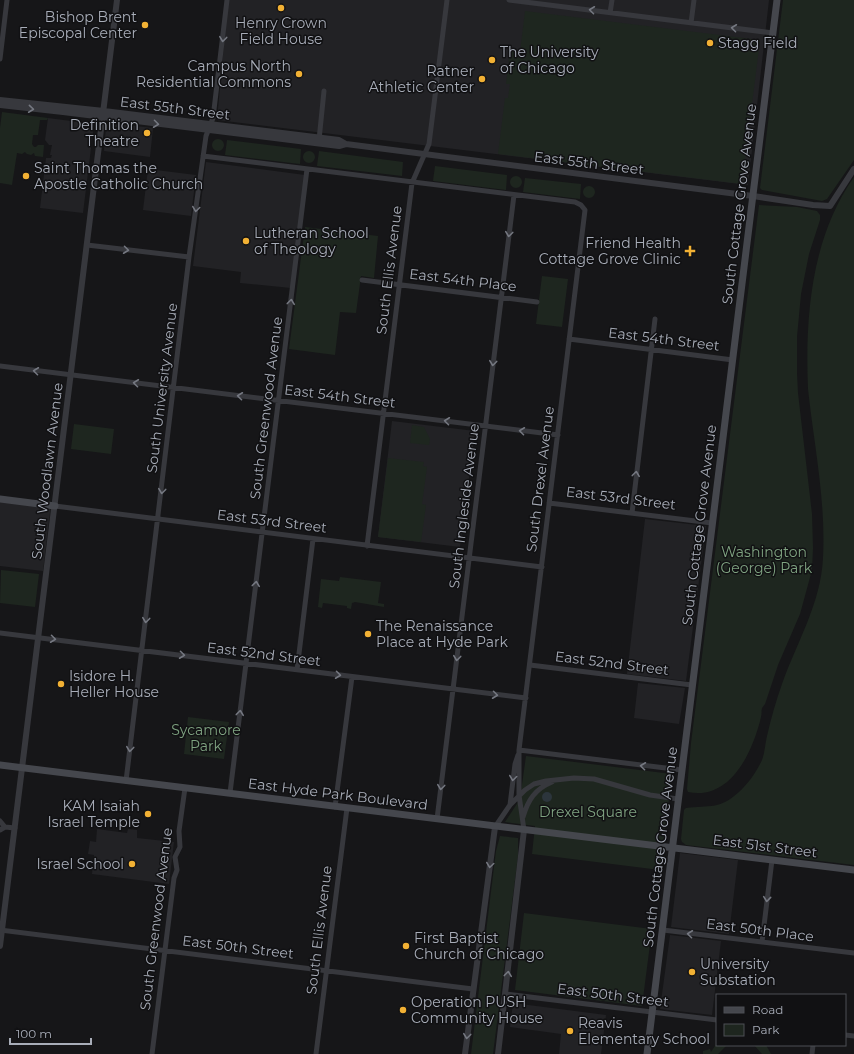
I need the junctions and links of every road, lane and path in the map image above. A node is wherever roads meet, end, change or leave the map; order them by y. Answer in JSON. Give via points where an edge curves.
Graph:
{"nodes":[{"id":1,"x":7,"y":0,"type":"edge"},
{"id":2,"x":117,"y":0,"type":"edge"},
{"id":3,"x":227,"y":0,"type":"edge"},
{"id":4,"x":447,"y":0,"type":"edge"},
{"id":5,"x":509,"y":0,"type":"edge"},
{"id":6,"x":612,"y":0,"type":"edge"},
{"id":7,"x":694,"y":0,"type":"edge"},
{"id":8,"x":777,"y":0,"type":"edge"},
{"id":9,"x":610,"y":13,"type":"junction"},
{"id":10,"x":691,"y":23,"type":"junction"},
{"id":11,"x":773,"y":33,"type":"junction"},
{"id":12,"x":0,"y":58,"type":"edge"},
{"id":13,"x":324,"y":91,"type":"dead end"},
{"id":14,"x":0,"y":100,"type":"edge"},
{"id":15,"x":0,"y":105,"type":"edge"},
{"id":16,"x":103,"y":114,"type":"junction"},
{"id":17,"x":209,"y":128,"type":"junction"},
{"id":18,"x":319,"y":141,"type":"junction"},
{"id":19,"x":426,"y":153,"type":"junction"},
{"id":20,"x":203,"y":156,"type":"junction"},
{"id":21,"x":307,"y":169,"type":"junction"},
{"id":22,"x":854,"y":169,"type":"edge"},
{"id":23,"x":412,"y":183,"type":"junction"},
{"id":24,"x":514,"y":195,"type":"junction"},
{"id":25,"x":753,"y":196,"type":"junction"},
{"id":26,"x":87,"y":245,"type":"junction"},
{"id":27,"x":189,"y":257,"type":"junction"},
{"id":28,"x":362,"y":280,"type":"dead end"},
{"id":29,"x":400,"y":284,"type":"junction"},
{"id":30,"x":501,"y":297,"type":"junction"},
{"id":31,"x":537,"y":302,"type":"dead end"},
{"id":32,"x":655,"y":319,"type":"dead end"},
{"id":33,"x":569,"y":339,"type":"junction"},
{"id":34,"x":651,"y":349,"type":"junction"},
{"id":35,"x":733,"y":360,"type":"junction"},
{"id":36,"x":0,"y":366,"type":"edge"},
{"id":37,"x":71,"y":375,"type":"junction"},
{"id":38,"x":174,"y":388,"type":"junction"},
{"id":39,"x":278,"y":400,"type":"junction"},
{"id":40,"x":384,"y":413,"type":"junction"},
{"id":41,"x":486,"y":426,"type":"junction"},
{"id":42,"x":558,"y":435,"type":"junction"},
{"id":43,"x":0,"y":499,"type":"edge"},
{"id":44,"x":549,"y":503,"type":"junction"},
{"id":45,"x":55,"y":506,"type":"junction"},
{"id":46,"x":632,"y":513,"type":"junction"},
{"id":47,"x":158,"y":519,"type":"junction"},
{"id":48,"x":712,"y":523,"type":"junction"},
{"id":49,"x":262,"y":533,"type":"junction"},
{"id":50,"x":313,"y":539,"type":"junction"},
{"id":51,"x":367,"y":546,"type":"junction"},
{"id":52,"x":469,"y":558,"type":"junction"},
{"id":53,"x":542,"y":567,"type":"junction"},
{"id":54,"x":0,"y":633,"type":"edge"},
{"id":55,"x":39,"y":638,"type":"junction"},
{"id":56,"x":142,"y":650,"type":"junction"},
{"id":57,"x":246,"y":664,"type":"junction"},
{"id":58,"x":530,"y":665,"type":"junction"},
{"id":59,"x":297,"y":670,"type":"junction"},
{"id":60,"x":352,"y":677,"type":"junction"},
{"id":61,"x":692,"y":685,"type":"junction"},
{"id":62,"x":453,"y":690,"type":"junction"},
{"id":63,"x":526,"y":698,"type":"junction"},
{"id":64,"x":519,"y":750,"type":"junction"},
{"id":65,"x":0,"y":765,"type":"edge"},
{"id":66,"x":23,"y":768,"type":"junction"},
{"id":67,"x":682,"y":770,"type":"junction"},
{"id":68,"x":126,"y":781,"type":"junction"},
{"id":69,"x":555,"y":781,"type":"junction"},
{"id":70,"x":185,"y":788,"type":"junction"},
{"id":71,"x":230,"y":793,"type":"junction"},
{"id":72,"x":519,"y":795,"type":"junction"},
{"id":73,"x":678,"y":799,"type":"junction"},
{"id":74,"x":510,"y":806,"type":"junction"},
{"id":75,"x":335,"y":807,"type":"junction"},
{"id":76,"x":346,"y":808,"type":"junction"},
{"id":77,"x":523,"y":818,"type":"junction"},
{"id":78,"x":437,"y":819,"type":"junction"},
{"id":79,"x":0,"y":821,"type":"edge"},
{"id":80,"x":5,"y":827,"type":"junction"},
{"id":81,"x":495,"y":827,"type":"junction"},
{"id":82,"x":15,"y":828,"type":"junction"},
{"id":83,"x":0,"y":830,"type":"edge"},
{"id":84,"x":524,"y":830,"type":"junction"},
{"id":85,"x":672,"y":848,"type":"junction"},
{"id":86,"x":772,"y":860,"type":"junction"},
{"id":87,"x":854,"y":870,"type":"edge"},
{"id":88,"x":1,"y":930,"type":"edge"},
{"id":89,"x":663,"y":930,"type":"junction"},
{"id":90,"x":762,"y":942,"type":"junction"},
{"id":91,"x":0,"y":946,"type":"edge"},
{"id":92,"x":164,"y":950,"type":"junction"},
{"id":93,"x":854,"y":953,"type":"edge"},
{"id":94,"x":326,"y":970,"type":"junction"},
{"id":95,"x":473,"y":989,"type":"junction"},
{"id":96,"x":505,"y":994,"type":"junction"},
{"id":97,"x":652,"y":1013,"type":"junction"},
{"id":98,"x":716,"y":1020,"type":"edge"},
{"id":99,"x":152,"y":1054,"type":"edge"},
{"id":100,"x":316,"y":1054,"type":"edge"},
{"id":101,"x":465,"y":1054,"type":"edge"},
{"id":102,"x":498,"y":1054,"type":"edge"},
{"id":103,"x":647,"y":1054,"type":"edge"}],
"edges":[{"from":1,"to":12,"type":"street"},
{"from":2,"to":16,"type":"street","name":"South Woodlawn Avenue"},
{"from":3,"to":17,"type":"street","name":"South University Avenue","one_way":true,"via":[[213,118]]},
{"from":4,"to":19,"type":"street","name":"South Ellis Avenue"},
{"from":9,"to":5,"type":"street","one_way":true},
{"from":6,"to":9,"type":"street"},
{"from":7,"to":10,"type":"street"},
{"from":8,"to":11,"type":"main road","name":"South Cottage Grove Avenue"},
{"from":9,"to":10,"type":"street"},
{"from":11,"to":10,"type":"street","one_way":true},
{"from":11,"to":25,"type":"main road","name":"South Cottage Grove Avenue"},
{"from":13,"to":18,"type":"street"},
{"from":14,"to":16,"type":"street","name":"East 55th Street"},
{"from":15,"to":16,"type":"street","name":"East 55th Street","one_way":true},
{"from":16,"to":17,"type":"street","name":"East 55th Street"},
{"from":16,"to":26,"type":"street","name":"South Woodlawn Avenue"},
{"from":17,"to":18,"type":"street","name":"East 55th Street"},
{"from":17,"to":20,"type":"street","name":"South University Avenue"},
{"from":18,"to":19,"type":"street","name":"East 55th Street","via":[[339,140],[346,144]]},
{"from":19,"to":23,"type":"street","name":"South Ellis Avenue"},
{"from":19,"to":25,"type":"street","name":"East 55th Street"},
{"from":20,"to":21,"type":"street"},
{"from":20,"to":27,"type":"street","name":"South University Avenue","one_way":true},
{"from":21,"to":23,"type":"street"},
{"from":39,"to":21,"type":"street","name":"South Greenwood Avenue","one_way":true},
{"from":22,"to":25,"type":"street","name":"East 55th Street","via":[[830,206]]},
{"from":23,"to":24,"type":"street"},
{"from":23,"to":29,"type":"street","name":"South Ellis Avenue"},
{"from":24,"to":30,"type":"street","name":"South Ingleside Avenue","one_way":true},
{"from":24,"to":33,"type":"street","name":"South Drexel Avenue","via":[[576,202],[585,210]]},
{"from":25,"to":35,"type":"main road","name":"South Cottage Grove Avenue"},
{"from":26,"to":27,"type":"street","one_way":true},
{"from":26,"to":37,"type":"street","name":"South Woodlawn Avenue"},
{"from":27,"to":38,"type":"street","name":"South University Avenue"},
{"from":28,"to":29,"type":"street","name":"East 54th Place"},
{"from":29,"to":30,"type":"street","name":"East 54th Place"},
{"from":29,"to":40,"type":"street","name":"South Ellis Avenue"},
{"from":30,"to":31,"type":"street","name":"East 54th Place"},
{"from":30,"to":41,"type":"street","name":"South Ingleside Avenue","one_way":true},
{"from":32,"to":34,"type":"street"},
{"from":33,"to":34,"type":"street","name":"East 54th Street"},
{"from":33,"to":42,"type":"street","name":"South Drexel Avenue"},
{"from":34,"to":35,"type":"street","name":"East 54th Street"},
{"from":46,"to":34,"type":"street","one_way":true},
{"from":35,"to":48,"type":"main road","name":"South Cottage Grove Avenue"},
{"from":37,"to":36,"type":"street","name":"East 54th Street","one_way":true},
{"from":38,"to":37,"type":"street","name":"East 54th Street","one_way":true},
{"from":37,"to":45,"type":"street","name":"South Woodlawn Avenue"},
{"from":39,"to":38,"type":"street","name":"East 54th Street","one_way":true},
{"from":38,"to":47,"type":"street","name":"South University Avenue","one_way":true},
{"from":39,"to":40,"type":"street","name":"East 54th Street"},
{"from":39,"to":49,"type":"street","name":"South Greenwood Avenue"},
{"from":41,"to":40,"type":"street","name":"East 54th Street","one_way":true},
{"from":40,"to":51,"type":"street","name":"South Ellis Avenue"},
{"from":42,"to":41,"type":"street","name":"East 54th Street","one_way":true},
{"from":41,"to":52,"type":"street","name":"South Ingleside Avenue"},
{"from":42,"to":44,"type":"street","name":"South Drexel Avenue"},
{"from":43,"to":45,"type":"main road","name":"East 53rd Street"},
{"from":44,"to":46,"type":"street","name":"East 53rd Street"},
{"from":44,"to":53,"type":"street","name":"South Drexel Avenue"},
{"from":45,"to":47,"type":"street","name":"East 53rd Street"},
{"from":45,"to":55,"type":"street","name":"South Woodlawn Avenue"},
{"from":46,"to":48,"type":"street","name":"East 53rd Street"},
{"from":47,"to":49,"type":"street","name":"East 53rd Street"},
{"from":47,"to":56,"type":"street","name":"South University Avenue","one_way":true},
{"from":48,"to":61,"type":"main road","name":"South Cottage Grove Avenue"},
{"from":49,"to":50,"type":"street","name":"East 53rd Street"},
{"from":57,"to":49,"type":"street","name":"South Greenwood Avenue","one_way":true},
{"from":50,"to":51,"type":"street","name":"East 53rd Street"},
{"from":50,"to":59,"type":"street"},
{"from":51,"to":52,"type":"street","name":"East 53rd Street"},
{"from":52,"to":53,"type":"street","name":"East 53rd Street"},
{"from":52,"to":62,"type":"street","name":"South Ingleside Avenue","one_way":true},
{"from":53,"to":58,"type":"street","name":"South Drexel Avenue"},
{"from":54,"to":55,"type":"street","name":"East 52nd Street"},
{"from":55,"to":56,"type":"street","name":"East 52nd Street","one_way":true},
{"from":55,"to":66,"type":"street","name":"South Woodlawn Avenue"},
{"from":56,"to":57,"type":"street","name":"East 52nd Street","one_way":true},
{"from":56,"to":68,"type":"street","name":"South University Avenue","one_way":true},
{"from":57,"to":59,"type":"street","name":"East 52nd Street"},
{"from":71,"to":57,"type":"street","name":"South Greenwood Avenue","one_way":true},
{"from":58,"to":61,"type":"street","name":"East 52nd Street"},
{"from":58,"to":63,"type":"street","name":"South Drexel Avenue"},
{"from":59,"to":60,"type":"street","name":"East 52nd Street","one_way":true},
{"from":60,"to":62,"type":"street","name":"East 52nd Street"},
{"from":60,"to":75,"type":"street"},
{"from":61,"to":67,"type":"main road","name":"South Cottage Grove Avenue"},
{"from":62,"to":63,"type":"street","name":"East 52nd Street","one_way":true},
{"from":62,"to":78,"type":"street","name":"South Ingleside Avenue","one_way":true},
{"from":63,"to":64,"type":"street","name":"South Drexel Avenue"},
{"from":67,"to":64,"type":"street","one_way":true},
{"from":64,"to":72,"type":"street","name":"South Drexel Avenue"},
{"from":64,"to":74,"type":"street","name":"South Drexel Avenue","one_way":true},
{"from":65,"to":66,"type":"main road","name":"East Hyde Park Boulevard"},
{"from":66,"to":68,"type":"main road","name":"East Hyde Park Boulevard"},
{"from":66,"to":82,"type":"street","name":"South Woodlawn Avenue"},
{"from":67,"to":73,"type":"main road","name":"South Cottage Grove Avenue"},
{"from":68,"to":70,"type":"main road","name":"East Hyde Park Boulevard"},
{"from":69,"to":72,"type":"street","via":[[534,784]]},
{"from":69,"to":73,"type":"street","via":[[574,778],[594,779],[645,794]]},
{"from":69,"to":77,"type":"street","name":"South Drexel Avenue","via":[[537,791],[529,800]]},
{"from":70,"to":71,"type":"main road","name":"East Hyde Park Boulevard"},
{"from":70,"to":92,"type":"street","name":"South Greenwood Avenue","via":[[179,831],[180,847],[175,857],[177,870]]},
{"from":71,"to":75,"type":"main road","name":"East Hyde Park Boulevard"},
{"from":72,"to":74,"type":"street"},
{"from":72,"to":77,"type":"street","name":"South Drexel Avenue"},
{"from":73,"to":85,"type":"main road","name":"South Cottage Grove Avenue"},
{"from":74,"to":81,"type":"street","name":"South Drexel Avenue"},
{"from":75,"to":76,"type":"main road","name":"East Hyde Park Boulevard"},
{"from":76,"to":78,"type":"main road","name":"East Hyde Park Boulevard"},
{"from":76,"to":94,"type":"street","name":"South Ellis Avenue"},
{"from":77,"to":84,"type":"street","name":"South Drexel Avenue"},
{"from":78,"to":81,"type":"main road","name":"East Hyde Park Boulevard"},
{"from":79,"to":80,"type":"street"},
{"from":80,"to":82,"type":"street"},
{"from":80,"to":83,"type":"street"},
{"from":81,"to":84,"type":"main road","name":"East Hyde Park Boulevard"},
{"from":81,"to":95,"type":"street","one_way":true},
{"from":82,"to":88,"type":"street","name":"South Woodlawn Avenue"},
{"from":84,"to":85,"type":"main road","name":"East Hyde Park Boulevard"},
{"from":96,"to":84,"type":"street","one_way":true},
{"from":85,"to":86,"type":"main road","name":"East 51st Street"},
{"from":85,"to":89,"type":"main road","name":"South Cottage Grove Avenue"},
{"from":86,"to":87,"type":"main road","name":"East 51st Street"},
{"from":86,"to":90,"type":"street","one_way":true},
{"from":88,"to":91,"type":"street","name":"South Woodlawn Avenue"},
{"from":88,"to":92,"type":"street","name":"East 50th Street"},
{"from":90,"to":89,"type":"street","name":"East 50th Place","one_way":true},
{"from":89,"to":97,"type":"main road","name":"South Cottage Grove Avenue"},
{"from":90,"to":93,"type":"street","name":"East 50th Place"},
{"from":92,"to":94,"type":"street","name":"East 50th Street"},
{"from":92,"to":99,"type":"street","name":"South Greenwood Avenue"},
{"from":94,"to":95,"type":"street","name":"East 50th Street"},
{"from":94,"to":100,"type":"street","name":"South Ellis Avenue"},
{"from":95,"to":101,"type":"street","one_way":true},
{"from":96,"to":97,"type":"street","name":"East 50th Street"},
{"from":96,"to":102,"type":"street"},
{"from":97,"to":98,"type":"street","name":"East 50th Street"},
{"from":97,"to":103,"type":"main road","name":"South Cottage Grove Avenue"}]}
